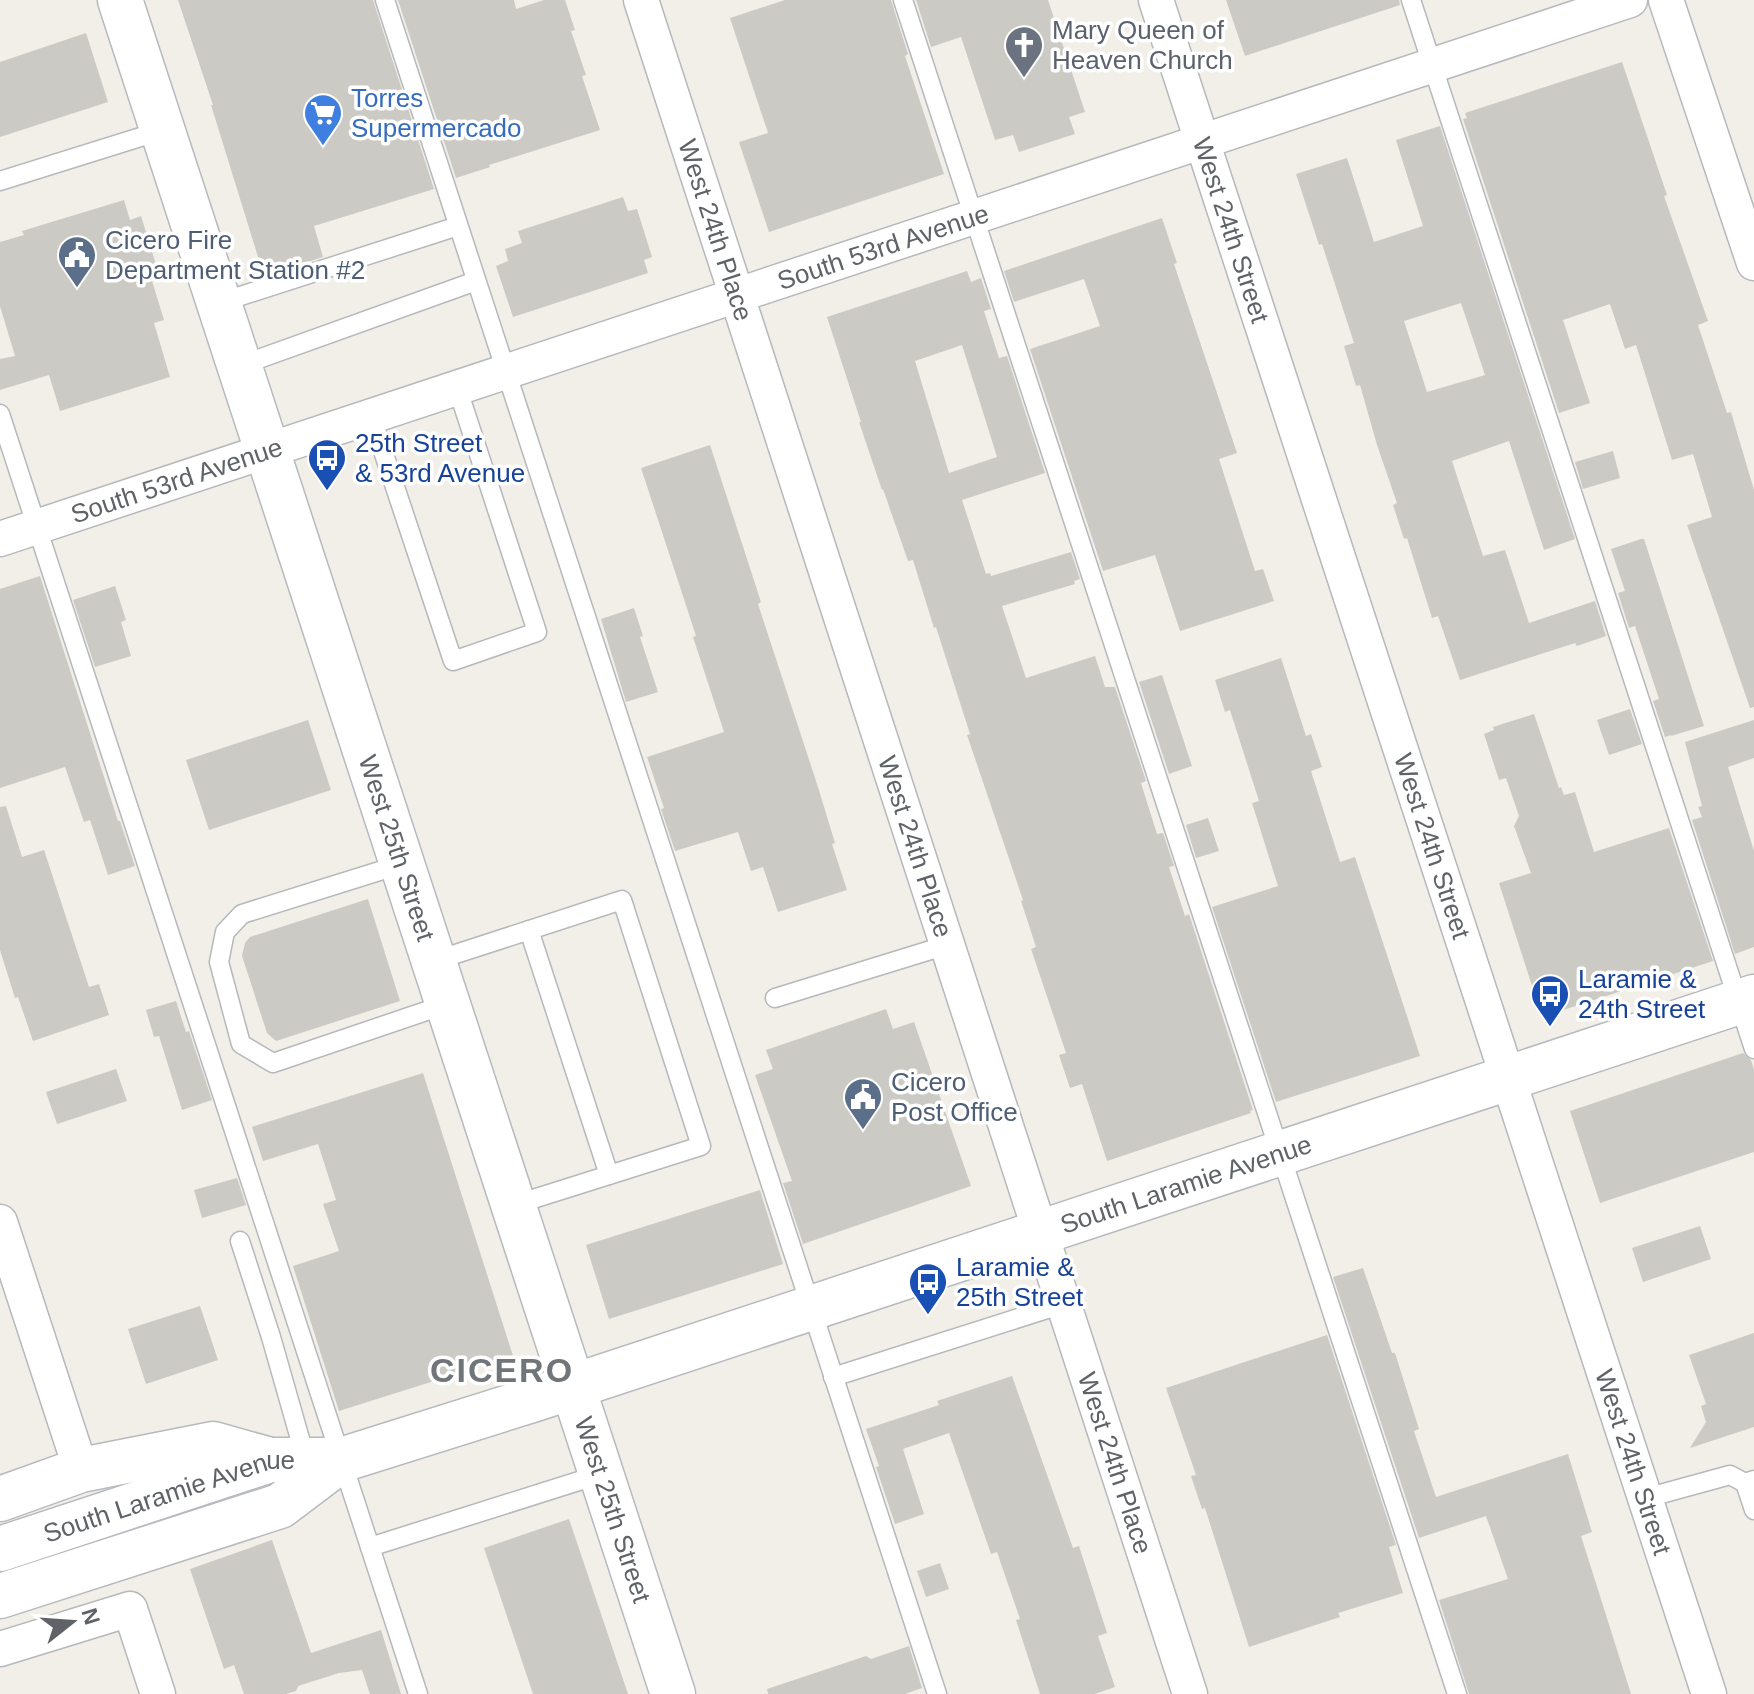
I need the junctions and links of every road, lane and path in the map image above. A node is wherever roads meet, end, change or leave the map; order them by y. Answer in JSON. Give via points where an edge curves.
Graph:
{"nodes":[{"id":1,"x":120,"y":0,"type":"edge"},
{"id":2,"x":385,"y":0,"type":"edge"},
{"id":3,"x":641,"y":0,"type":"edge"},
{"id":4,"x":903,"y":0,"type":"edge"},
{"id":5,"x":1156,"y":0,"type":"edge"},
{"id":6,"x":1411,"y":0,"type":"edge"},
{"id":7,"x":1630,"y":0,"type":"edge"},
{"id":8,"x":1666,"y":0,"type":"edge"},
{"id":9,"x":1432,"y":65,"type":"junction"},
{"id":10,"x":163,"y":130,"type":"junction"},
{"id":11,"x":1202,"y":141,"type":"junction"},
{"id":12,"x":0,"y":181,"type":"edge"},
{"id":13,"x":974,"y":216,"type":"junction"},
{"id":14,"x":458,"y":226,"type":"junction"},
{"id":15,"x":1754,"y":263,"type":"edge"},
{"id":16,"x":476,"y":281,"type":"junction"},
{"id":17,"x":736,"y":295,"type":"junction"},
{"id":18,"x":219,"y":303,"type":"junction"},
{"id":19,"x":239,"y":366,"type":"junction"},
{"id":20,"x":506,"y":371,"type":"junction"},
{"id":21,"x":457,"y":387,"type":"junction"},
{"id":22,"x":0,"y":414,"type":"edge"},
{"id":23,"x":371,"y":415,"type":"junction"},
{"id":24,"x":267,"y":450,"type":"junction"},
{"id":25,"x":37,"y":527,"type":"junction"},
{"id":26,"x":0,"y":539,"type":"edge"},
{"id":27,"x":402,"y":864,"type":"junction"},
{"id":28,"x":529,"y":930,"type":"junction"},
{"id":29,"x":947,"y":945,"type":"junction"},
{"id":30,"x":434,"y":961,"type":"junction"},
{"id":31,"x":775,"y":998,"type":"dead end"},
{"id":32,"x":1746,"y":999,"type":"edge"},
{"id":33,"x":448,"y":1003,"type":"junction"},
{"id":34,"x":1754,"y":1049,"type":"edge"},
{"id":35,"x":1509,"y":1078,"type":"junction"},
{"id":36,"x":1280,"y":1154,"type":"junction"},
{"id":37,"x":609,"y":1175,"type":"junction"},
{"id":38,"x":514,"y":1205,"type":"junction"},
{"id":39,"x":0,"y":1222,"type":"edge"},
{"id":40,"x":1040,"y":1233,"type":"junction"},
{"id":41,"x":240,"y":1241,"type":"dead end"},
{"id":42,"x":1063,"y":1304,"type":"junction"},
{"id":43,"x":811,"y":1309,"type":"junction"},
{"id":44,"x":833,"y":1377,"type":"junction"},
{"id":45,"x":573,"y":1387,"type":"junction"},
{"id":46,"x":307,"y":1466,"type":"junction"},
{"id":47,"x":81,"y":1470,"type":"junction"},
{"id":48,"x":601,"y":1474,"type":"junction"},
{"id":49,"x":1750,"y":1482,"type":"edge"},
{"id":50,"x":1646,"y":1498,"type":"junction"},
{"id":51,"x":0,"y":1499,"type":"edge"},
{"id":52,"x":1754,"y":1510,"type":"edge"},
{"id":53,"x":370,"y":1547,"type":"junction"},
{"id":54,"x":0,"y":1549,"type":"edge"},
{"id":55,"x":0,"y":1596,"type":"edge"},
{"id":56,"x":0,"y":1649,"type":"edge"},
{"id":57,"x":158,"y":1694,"type":"edge"},
{"id":58,"x":418,"y":1694,"type":"edge"},
{"id":59,"x":673,"y":1694,"type":"edge"},
{"id":60,"x":937,"y":1694,"type":"edge"},
{"id":61,"x":1190,"y":1694,"type":"edge"},
{"id":62,"x":1457,"y":1694,"type":"edge"},
{"id":63,"x":1709,"y":1694,"type":"edge"}],
"edges":[{"from":1,"to":10,"type":"main road","name":"West 25th Street"},
{"from":2,"to":14,"type":"lane"},
{"from":3,"to":17,"type":"street","name":"West 24th Place"},
{"from":4,"to":13,"type":"lane"},
{"from":5,"to":11,"type":"street","name":"West 24th Street"},
{"from":6,"to":9,"type":"lane"},
{"from":7,"to":9,"type":"street","name":"South 53rd Avenue"},
{"from":8,"to":15,"type":"street"},
{"from":9,"to":11,"type":"street","name":"South 53rd Avenue"},
{"from":9,"to":32,"type":"lane"},
{"from":10,"to":12,"type":"lane"},
{"from":10,"to":18,"type":"main road","name":"West 25th Street"},
{"from":11,"to":13,"type":"street","name":"South 53rd Avenue"},
{"from":11,"to":35,"type":"street","name":"West 24th Street"},
{"from":13,"to":17,"type":"street","name":"South 53rd Avenue"},
{"from":13,"to":36,"type":"lane"},
{"from":14,"to":16,"type":"lane"},
{"from":14,"to":18,"type":"lane"},
{"from":16,"to":19,"type":"lane"},
{"from":16,"to":20,"type":"lane"},
{"from":17,"to":20,"type":"street","name":"South 53rd Avenue"},
{"from":17,"to":29,"type":"street","name":"West 24th Place"},
{"from":18,"to":19,"type":"main road","name":"West 25th Street"},
{"from":19,"to":24,"type":"main road","name":"West 25th Street"},
{"from":20,"to":21,"type":"street","name":"South 53rd Avenue"},
{"from":20,"to":43,"type":"lane"},
{"from":21,"to":23,"type":"street","name":"South 53rd Avenue"},
{"from":21,"to":23,"type":"lane","via":[[537,632],[453,661]]},
{"from":22,"to":25,"type":"lane"},
{"from":23,"to":24,"type":"street","name":"South 53rd Avenue"},
{"from":24,"to":25,"type":"street","name":"South 53rd Avenue"},
{"from":24,"to":27,"type":"main road","name":"West 25th Street"},
{"from":25,"to":26,"type":"street","name":"South 53rd Avenue"},
{"from":25,"to":46,"type":"lane"},
{"from":27,"to":30,"type":"main road","name":"West 25th Street"},
{"from":27,"to":33,"type":"lane","via":[[242,914],[225,932],[219,962],[241,1044],[273,1063]]},
{"from":28,"to":30,"type":"lane"},
{"from":28,"to":37,"type":"lane"},
{"from":28,"to":37,"type":"lane","via":[[622,900],[701,1146]]},
{"from":29,"to":31,"type":"lane"},
{"from":29,"to":40,"type":"street","name":"West 24th Place"},
{"from":30,"to":33,"type":"main road","name":"West 25th Street"},
{"from":32,"to":34,"type":"lane"},
{"from":32,"to":35,"type":"main road","name":"South Laramie Avenue"},
{"from":33,"to":38,"type":"main road","name":"West 25th Street"},
{"from":35,"to":36,"type":"main road","name":"South Laramie Avenue"},
{"from":35,"to":50,"type":"street","name":"West 24th Street"},
{"from":36,"to":40,"type":"main road","name":"South Laramie Avenue"},
{"from":36,"to":62,"type":"lane"},
{"from":37,"to":38,"type":"lane"},
{"from":38,"to":45,"type":"main road","name":"West 25th Street"},
{"from":39,"to":47,"type":"street"},
{"from":40,"to":42,"type":"street","name":"West 24th Place"},
{"from":40,"to":43,"type":"main road","name":"South Laramie Avenue"},
{"from":41,"to":46,"type":"lane"},
{"from":42,"to":44,"type":"lane"},
{"from":42,"to":61,"type":"street","name":"West 24th Place"},
{"from":43,"to":44,"type":"lane"},
{"from":43,"to":45,"type":"main road","name":"South Laramie Avenue"},
{"from":44,"to":60,"type":"lane"},
{"from":45,"to":46,"type":"main road","name":"South Laramie Avenue"},
{"from":45,"to":48,"type":"main road","name":"West 25th Street"},
{"from":46,"to":47,"type":"main road","via":[[213,1444]]},
{"from":46,"to":53,"type":"lane"},
{"from":46,"to":54,"type":"main road","name":"South Laramie Avenue"},
{"from":46,"to":55,"type":"main road","name":"South Laramie Avenue","via":[[280,1506]]},
{"from":47,"to":51,"type":"main road"},
{"from":48,"to":53,"type":"lane"},
{"from":48,"to":59,"type":"main road","name":"West 25th Street"},
{"from":49,"to":50,"type":"lane","via":[[1730,1475]]},
{"from":49,"to":52,"type":"lane"},
{"from":50,"to":63,"type":"street","name":"West 24th Street"},
{"from":53,"to":58,"type":"lane"},
{"from":56,"to":57,"type":"street","via":[[130,1609]]}]}
